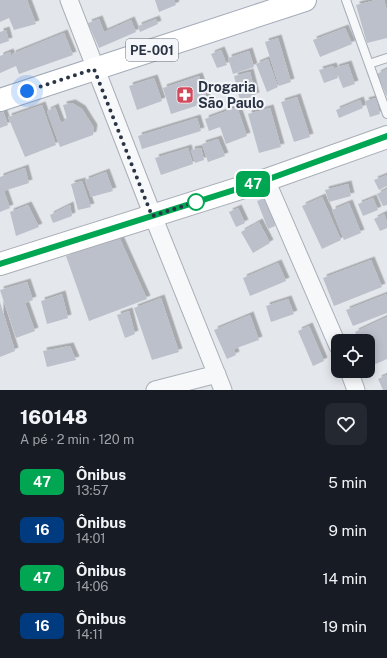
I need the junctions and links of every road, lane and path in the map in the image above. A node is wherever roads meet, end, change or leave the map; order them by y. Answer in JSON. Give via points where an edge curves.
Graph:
{"nodes":[{"id":1,"x":69,"y":0,"type":"edge"},
{"id":2,"x":305,"y":0,"type":"edge"},
{"id":3,"x":346,"y":0,"type":"edge"},
{"id":4,"x":387,"y":58,"type":"edge"},
{"id":5,"x":369,"y":64,"type":"junction"},
{"id":6,"x":94,"y":69,"type":"junction"},
{"id":7,"x":0,"y":100,"type":"edge"},
{"id":8,"x":387,"y":114,"type":"edge"},
{"id":9,"x":387,"y":136,"type":"edge"},
{"id":10,"x":266,"y":180,"type":"junction"},
{"id":11,"x":152,"y":216,"type":"junction"},
{"id":12,"x":0,"y":264,"type":"edge"},
{"id":13,"x":333,"y":334,"type":"edge"},
{"id":14,"x":217,"y":374,"type":"junction"},
{"id":15,"x":352,"y":378,"type":"edge"},
{"id":16,"x":155,"y":390,"type":"edge"},
{"id":17,"x":223,"y":390,"type":"edge"},
{"id":18,"x":356,"y":390,"type":"edge"}],
"edges":[{"from":1,"to":6,"type":"street"},
{"from":2,"to":6,"type":"main road","number":"PE-001"},
{"from":3,"to":5,"type":"lane"},
{"from":4,"to":5,"type":"lane"},
{"from":5,"to":8,"type":"lane"},
{"from":6,"to":7,"type":"main road","number":"PE-001"},
{"from":6,"to":11,"type":"street"},
{"from":9,"to":10,"type":"main road"},
{"from":10,"to":11,"type":"main road"},
{"from":10,"to":13,"type":"street"},
{"from":11,"to":12,"type":"main road"},
{"from":11,"to":14,"type":"street"},
{"from":14,"to":16,"type":"street"},
{"from":14,"to":17,"type":"street"},
{"from":15,"to":18,"type":"street"}]}
